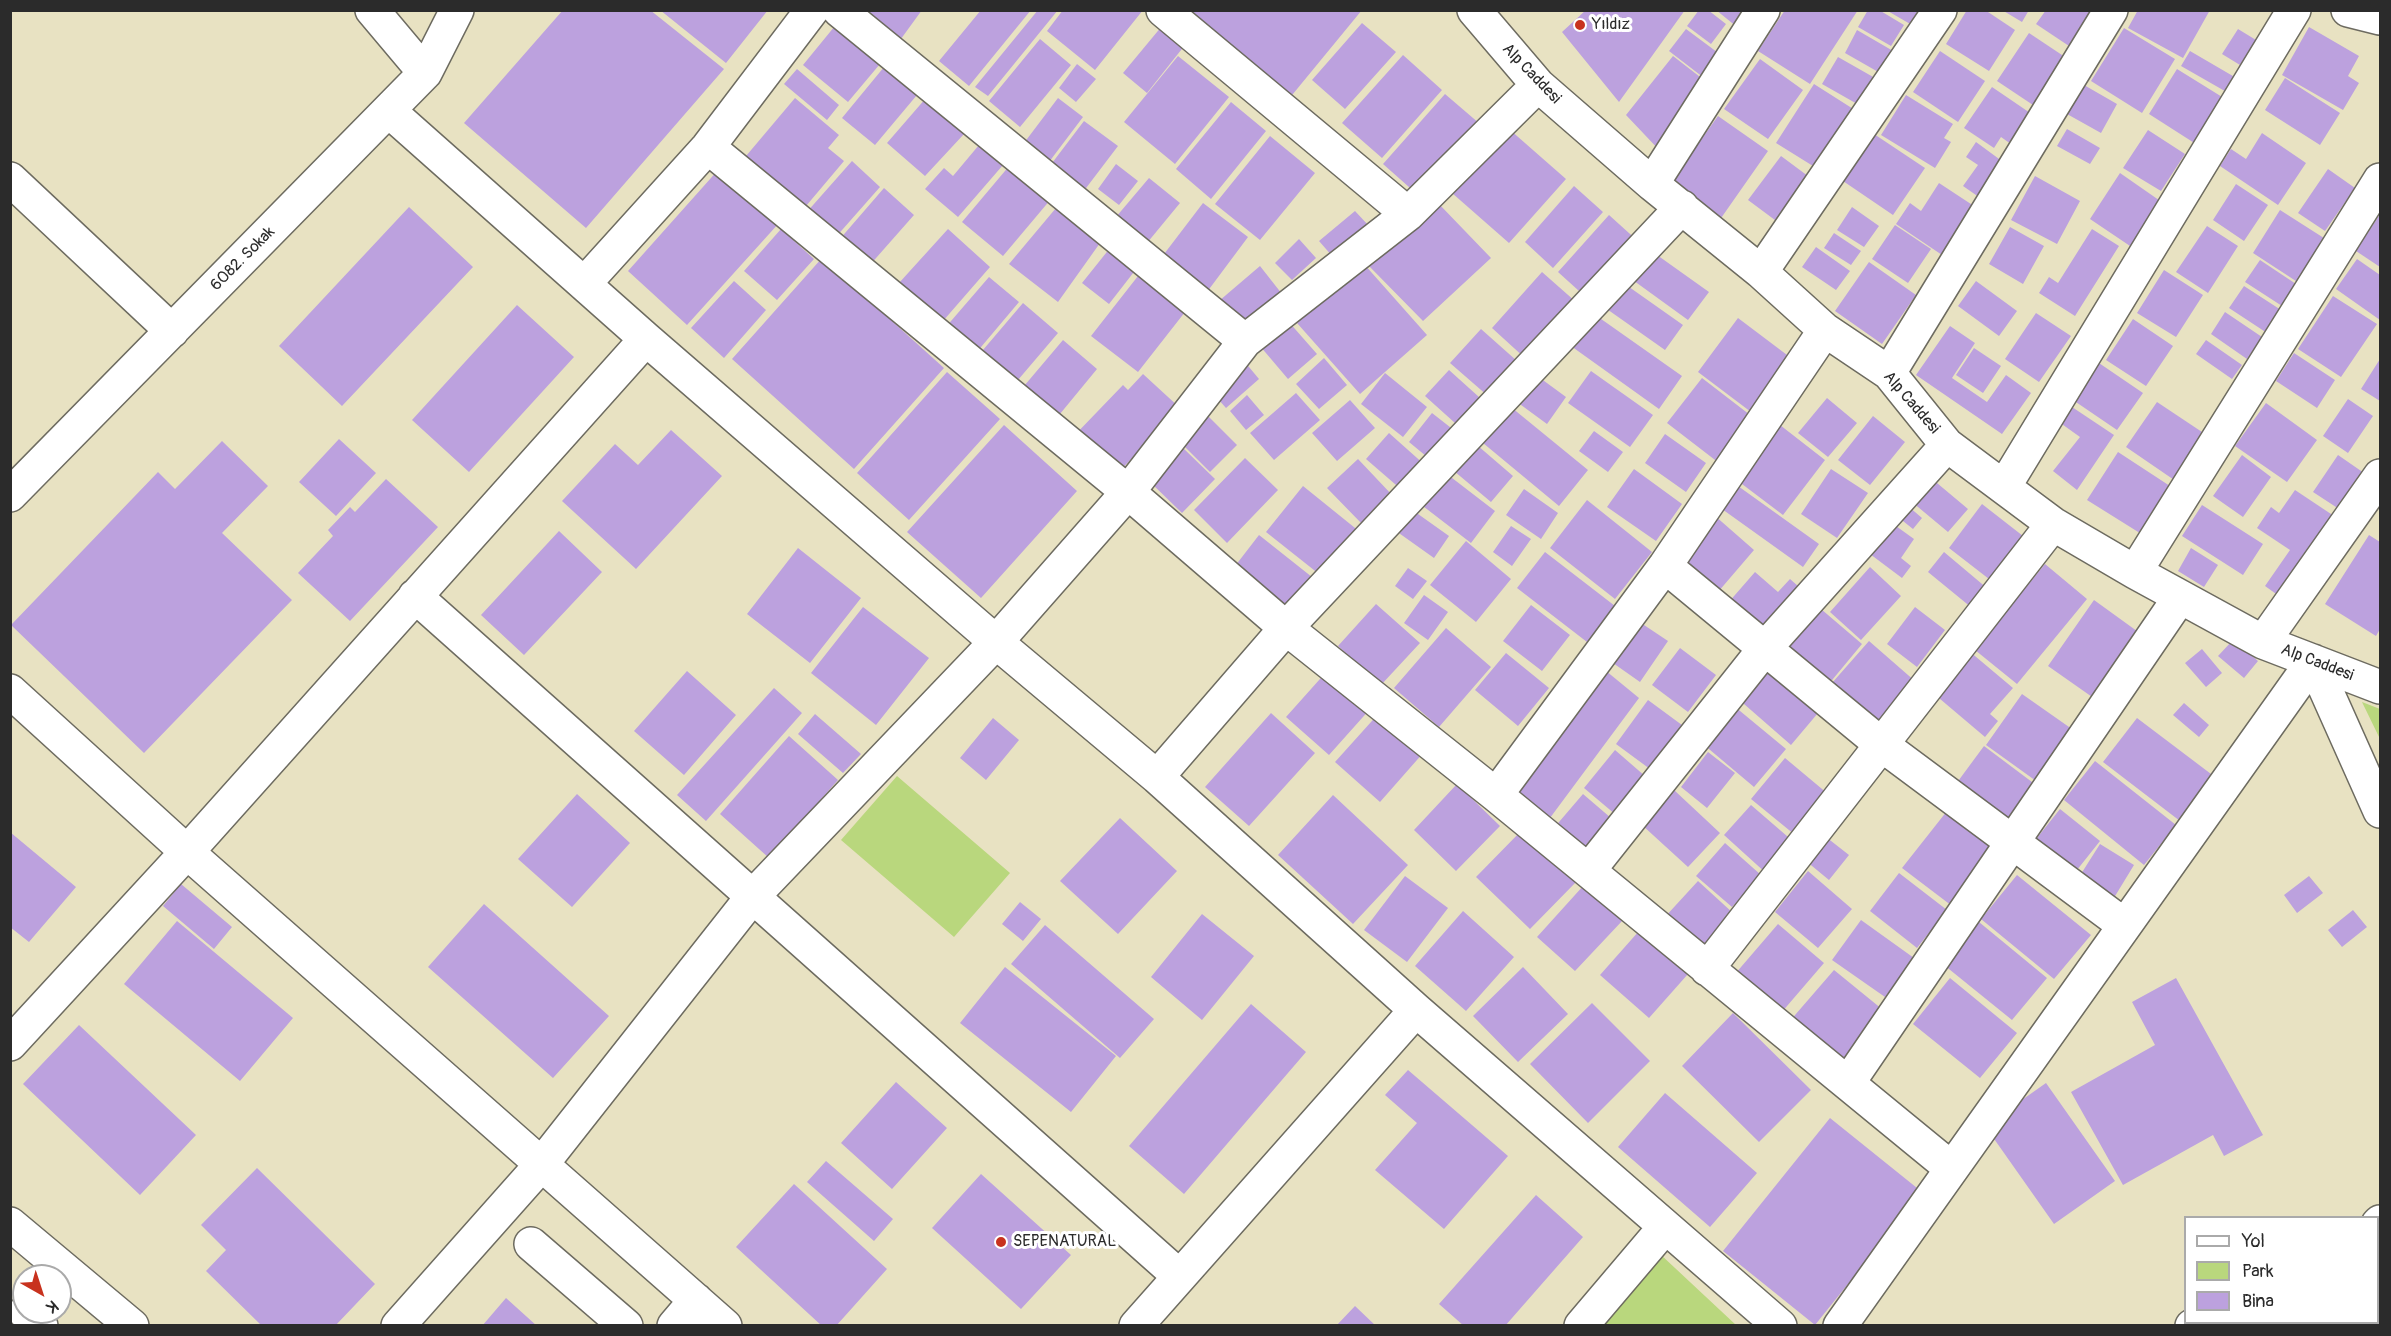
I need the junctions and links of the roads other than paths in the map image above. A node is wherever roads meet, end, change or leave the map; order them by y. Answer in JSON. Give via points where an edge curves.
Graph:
{"nodes":[{"id":1,"x":372,"y":10,"type":"edge"},
{"id":2,"x":457,"y":10,"type":"edge"},
{"id":3,"x":812,"y":10,"type":"edge"},
{"id":4,"x":838,"y":10,"type":"edge"},
{"id":5,"x":1164,"y":10,"type":"edge"},
{"id":6,"x":1474,"y":10,"type":"edge"},
{"id":7,"x":1762,"y":10,"type":"edge"},
{"id":8,"x":1940,"y":10,"type":"edge"},
{"id":9,"x":2111,"y":10,"type":"edge"},
{"id":10,"x":2294,"y":10,"type":"edge"},
{"id":11,"x":2348,"y":10,"type":"edge"},
{"id":12,"x":2380,"y":18,"type":"edge"},
{"id":13,"x":425,"y":73,"type":"junction"},
{"id":14,"x":1538,"y":85,"type":"junction"},
{"id":15,"x":389,"y":111,"type":"junction"},
{"id":16,"x":708,"y":147,"type":"junction"},
{"id":17,"x":10,"y":179,"type":"edge"},
{"id":18,"x":2380,"y":180,"type":"edge"},
{"id":19,"x":1652,"y":184,"type":"junction"},
{"id":20,"x":1682,"y":207,"type":"junction"},
{"id":21,"x":1408,"y":214,"type":"junction"},
{"id":22,"x":1761,"y":272,"type":"junction"},
{"id":23,"x":584,"y":284,"type":"junction"},
{"id":24,"x":1825,"y":330,"type":"junction"},
{"id":25,"x":172,"y":331,"type":"junction"},
{"id":26,"x":646,"y":339,"type":"junction"},
{"id":27,"x":1245,"y":341,"type":"junction"},
{"id":28,"x":1889,"y":373,"type":"junction"},
{"id":29,"x":1947,"y":445,"type":"junction"},
{"id":30,"x":2380,"y":476,"type":"edge"},
{"id":31,"x":2004,"y":487,"type":"junction"},
{"id":32,"x":1128,"y":492,"type":"junction"},
{"id":33,"x":10,"y":495,"type":"edge"},
{"id":34,"x":2053,"y":524,"type":"junction"},
{"id":35,"x":1665,"y":566,"type":"junction"},
{"id":36,"x":2135,"y":572,"type":"junction"},
{"id":37,"x":415,"y":596,"type":"junction"},
{"id":38,"x":2180,"y":597,"type":"junction"},
{"id":39,"x":1286,"y":628,"type":"junction"},
{"id":40,"x":996,"y":642,"type":"junction"},
{"id":41,"x":2263,"y":642,"type":"junction"},
{"id":42,"x":1766,"y":647,"type":"junction"},
{"id":43,"x":2313,"y":661,"type":"junction"},
{"id":44,"x":2380,"y":687,"type":"edge"},
{"id":45,"x":10,"y":691,"type":"edge"},
{"id":46,"x":1882,"y":745,"type":"junction"},
{"id":47,"x":1157,"y":777,"type":"junction"},
{"id":48,"x":1496,"y":795,"type":"junction"},
{"id":49,"x":2380,"y":811,"type":"edge"},
{"id":50,"x":2012,"y":843,"type":"junction"},
{"id":51,"x":187,"y":852,"type":"junction"},
{"id":52,"x":1589,"y":870,"type":"junction"},
{"id":53,"x":753,"y":896,"type":"junction"},
{"id":54,"x":2124,"y":925,"type":"junction"},
{"id":55,"x":1707,"y":969,"type":"junction"},
{"id":56,"x":1416,"y":1010,"type":"junction"},
{"id":57,"x":10,"y":1044,"type":"edge"},
{"id":58,"x":1848,"y":1083,"type":"junction"},
{"id":59,"x":541,"y":1165,"type":"junction"},
{"id":60,"x":1951,"y":1168,"type":"junction"},
{"id":61,"x":10,"y":1224,"type":"edge"},
{"id":62,"x":1665,"y":1227,"type":"junction"},
{"id":63,"x":531,"y":1244,"type":"dead end"},
{"id":64,"x":1179,"y":1276,"type":"junction"},
{"id":65,"x":696,"y":1300,"type":"junction"},
{"id":66,"x":132,"y":1326,"type":"edge"},
{"id":67,"x":398,"y":1326,"type":"edge"},
{"id":68,"x":626,"y":1326,"type":"edge"},
{"id":69,"x":674,"y":1326,"type":"edge"},
{"id":70,"x":725,"y":1326,"type":"edge"},
{"id":71,"x":1136,"y":1326,"type":"edge"},
{"id":72,"x":1581,"y":1326,"type":"edge"},
{"id":73,"x":1780,"y":1326,"type":"edge"},
{"id":74,"x":1840,"y":1326,"type":"edge"}],
"edges":[{"from":1,"to":13,"type":"street"},
{"from":2,"to":13,"type":"street","name":"6082. Sokak"},
{"from":3,"to":16,"type":"street"},
{"from":4,"to":27,"type":"street"},
{"from":5,"to":21,"type":"street"},
{"from":6,"to":14,"type":"street","name":"Alp Caddesi"},
{"from":7,"to":19,"type":"street"},
{"from":8,"to":22,"type":"street"},
{"from":9,"to":28,"type":"street"},
{"from":10,"to":31,"type":"street"},
{"from":11,"to":12,"type":"street"},
{"from":13,"to":15,"type":"street","name":"6082. Sokak"},
{"from":14,"to":19,"type":"street","name":"Alp Caddesi"},
{"from":14,"to":21,"type":"street"},
{"from":15,"to":23,"type":"street"},
{"from":15,"to":25,"type":"street","name":"6082. Sokak"},
{"from":16,"to":23,"type":"street"},
{"from":16,"to":32,"type":"street"},
{"from":17,"to":25,"type":"street"},
{"from":18,"to":36,"type":"street"},
{"from":19,"to":20,"type":"street","name":"Alp Caddesi"},
{"from":20,"to":22,"type":"street","name":"Alp Caddesi"},
{"from":20,"to":39,"type":"street"},
{"from":21,"to":27,"type":"street"},
{"from":22,"to":24,"type":"street","name":"Alp Caddesi"},
{"from":23,"to":26,"type":"street"},
{"from":24,"to":28,"type":"street","name":"Alp Caddesi"},
{"from":24,"to":35,"type":"street"},
{"from":25,"to":33,"type":"street","name":"6082. Sokak"},
{"from":26,"to":37,"type":"street"},
{"from":26,"to":40,"type":"street"},
{"from":27,"to":32,"type":"street"},
{"from":28,"to":29,"type":"street","name":"Alp Caddesi"},
{"from":29,"to":31,"type":"street","name":"Alp Caddesi"},
{"from":29,"to":42,"type":"street"},
{"from":30,"to":41,"type":"street"},
{"from":31,"to":34,"type":"street","name":"Alp Caddesi"},
{"from":32,"to":39,"type":"street"},
{"from":32,"to":40,"type":"street"},
{"from":34,"to":36,"type":"street","name":"Alp Caddesi"},
{"from":34,"to":46,"type":"street"},
{"from":35,"to":42,"type":"street"},
{"from":35,"to":48,"type":"street"},
{"from":36,"to":38,"type":"street","name":"Alp Caddesi"},
{"from":37,"to":51,"type":"street"},
{"from":37,"to":53,"type":"street"},
{"from":38,"to":41,"type":"street","name":"Alp Caddesi"},
{"from":38,"to":50,"type":"street"},
{"from":39,"to":47,"type":"street"},
{"from":39,"to":48,"type":"street"},
{"from":40,"to":47,"type":"street"},
{"from":40,"to":53,"type":"street"},
{"from":41,"to":43,"type":"street","name":"Alp Caddesi"},
{"from":42,"to":46,"type":"street"},
{"from":42,"to":52,"type":"street"},
{"from":43,"to":44,"type":"street","name":"Alp Caddesi"},
{"from":43,"to":49,"type":"street"},
{"from":43,"to":54,"type":"street"},
{"from":45,"to":51,"type":"street"},
{"from":46,"to":50,"type":"street"},
{"from":46,"to":55,"type":"street"},
{"from":47,"to":56,"type":"street"},
{"from":48,"to":52,"type":"street"},
{"from":50,"to":54,"type":"street"},
{"from":50,"to":58,"type":"street"},
{"from":51,"to":57,"type":"street"},
{"from":51,"to":59,"type":"street"},
{"from":52,"to":55,"type":"street"},
{"from":53,"to":59,"type":"street"},
{"from":53,"to":64,"type":"street"},
{"from":54,"to":60,"type":"street"},
{"from":55,"to":58,"type":"street"},
{"from":56,"to":62,"type":"street"},
{"from":56,"to":64,"type":"street"},
{"from":58,"to":60,"type":"street"},
{"from":59,"to":65,"type":"street"},
{"from":59,"to":67,"type":"street"},
{"from":60,"to":74,"type":"street"},
{"from":61,"to":66,"type":"street"},
{"from":62,"to":72,"type":"street"},
{"from":62,"to":73,"type":"street"},
{"from":63,"to":68,"type":"street"},
{"from":64,"to":71,"type":"street"},
{"from":65,"to":69,"type":"street"},
{"from":65,"to":70,"type":"street"}]}
